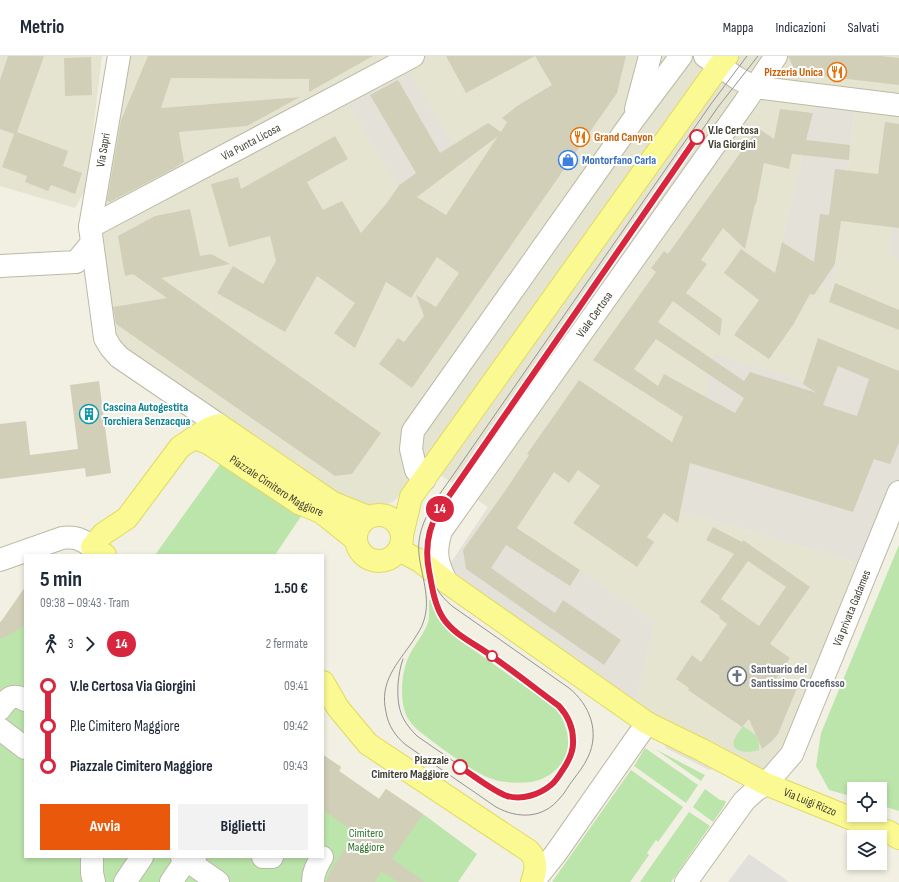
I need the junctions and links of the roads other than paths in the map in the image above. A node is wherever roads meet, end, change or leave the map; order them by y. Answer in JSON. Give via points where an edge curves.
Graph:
{"nodes":[{"id":1,"x":119,"y":56,"type":"edge"},
{"id":2,"x":413,"y":56,"type":"edge"},
{"id":3,"x":650,"y":56,"type":"edge"},
{"id":4,"x":681,"y":56,"type":"edge"},
{"id":5,"x":776,"y":56,"type":"edge"},
{"id":6,"x":717,"y":59,"type":"edge"},
{"id":7,"x":754,"y":87,"type":"junction"},
{"id":8,"x":899,"y":105,"type":"edge"},
{"id":9,"x":633,"y":120,"type":"junction"},
{"id":10,"x":90,"y":236,"type":"junction"},
{"id":11,"x":0,"y":266,"type":"edge"},
{"id":12,"x":220,"y":425,"type":"junction"},
{"id":13,"x":194,"y":438,"type":"junction"},
{"id":14,"x":418,"y":489,"type":"junction"},
{"id":15,"x":899,"y":492,"type":"edge"},
{"id":16,"x":374,"y":516,"type":"junction"},
{"id":17,"x":356,"y":540,"type":"junction"},
{"id":18,"x":400,"y":542,"type":"junction"},
{"id":19,"x":91,"y":546,"type":"edge"},
{"id":20,"x":0,"y":560,"type":"edge"},
{"id":21,"x":444,"y":579,"type":"junction"},
{"id":22,"x":324,"y":684,"type":"edge"},
{"id":23,"x":24,"y":700,"type":"edge"},
{"id":24,"x":0,"y":709,"type":"edge"},
{"id":25,"x":647,"y":724,"type":"junction"},
{"id":26,"x":0,"y":729,"type":"edge"},
{"id":27,"x":24,"y":747,"type":"edge"},
{"id":28,"x":766,"y":784,"type":"junction"},
{"id":29,"x":899,"y":838,"type":"edge"},
{"id":30,"x":92,"y":858,"type":"edge"},
{"id":31,"x":141,"y":858,"type":"edge"},
{"id":32,"x":187,"y":858,"type":"edge"},
{"id":33,"x":321,"y":858,"type":"edge"},
{"id":34,"x":94,"y":882,"type":"edge"},
{"id":35,"x":125,"y":882,"type":"edge"},
{"id":36,"x":170,"y":882,"type":"edge"},
{"id":37,"x":218,"y":882,"type":"edge"},
{"id":38,"x":314,"y":882,"type":"edge"},
{"id":39,"x":532,"y":882,"type":"edge"},
{"id":40,"x":686,"y":882,"type":"edge"}],
"edges":[{"from":1,"to":10,"type":"street","name":"Via Sapri"},
{"from":2,"to":10,"type":"street","name":"Via Punta Licosa"},
{"from":3,"to":9,"type":"street"},
{"from":4,"to":9,"type":"street"},
{"from":5,"to":7,"type":"street","name":"Viale Certosa"},
{"from":6,"to":7,"type":"street","via":[[737,78]]},
{"from":6,"to":14,"type":"main road"},
{"from":7,"to":8,"type":"street"},
{"from":7,"to":21,"type":"street","name":"Viale Certosa","via":[[441,531],[437,552]]},
{"from":9,"to":14,"type":"street","via":[[413,431],[411,449]]},
{"from":10,"to":11,"type":"street","via":[[76,262]]},
{"from":10,"to":12,"type":"street","name":"Piazzale Cimitero Maggiore","via":[[105,338],[111,348],[119,357]]},
{"from":12,"to":13,"type":"main road"},
{"from":12,"to":16,"type":"main road","name":"Piazzale Cimitero Maggiore","via":[[333,503]]},
{"from":13,"to":17,"type":"main road","name":"Piazzale Cimitero Maggiore","via":[[213,446],[299,503],[321,512]]},
{"from":13,"to":19,"type":"main road","via":[[180,447],[127,518],[103,534]]},
{"from":14,"to":16,"type":"main road"},
{"from":14,"to":18,"type":"main road"},
{"from":15,"to":28,"type":"street","name":"Via privata Gadames","via":[[792,754]]},
{"from":16,"to":17,"type":"main road","via":[[364,520],[358,529]]},
{"from":16,"to":18,"type":"main road","via":[[395,521]]},
{"from":17,"to":18,"type":"main road","via":[[360,552],[371,560],[380,561],[393,557]]},
{"from":18,"to":21,"type":"main road"},
{"from":19,"to":20,"type":"street","via":[[69,537],[62,538]]},
{"from":21,"to":25,"type":"main road"},
{"from":22,"to":39,"type":"main road","via":[[338,708],[368,744],[530,851],[536,866]]},
{"from":23,"to":24,"type":"street","via":[[13,697]]},
{"from":25,"to":28,"type":"main road"},
{"from":25,"to":39,"type":"street","via":[[556,853]]},
{"from":26,"to":27,"type":"street"},
{"from":28,"to":29,"type":"main road","name":"Via Luigi Rizzo"},
{"from":28,"to":40,"type":"street","via":[[744,801]]},
{"from":30,"to":34,"type":"street"},
{"from":31,"to":35,"type":"street"},
{"from":32,"to":36,"type":"street"},
{"from":32,"to":37,"type":"street"},
{"from":33,"to":38,"type":"street","via":[[314,874]]}]}
